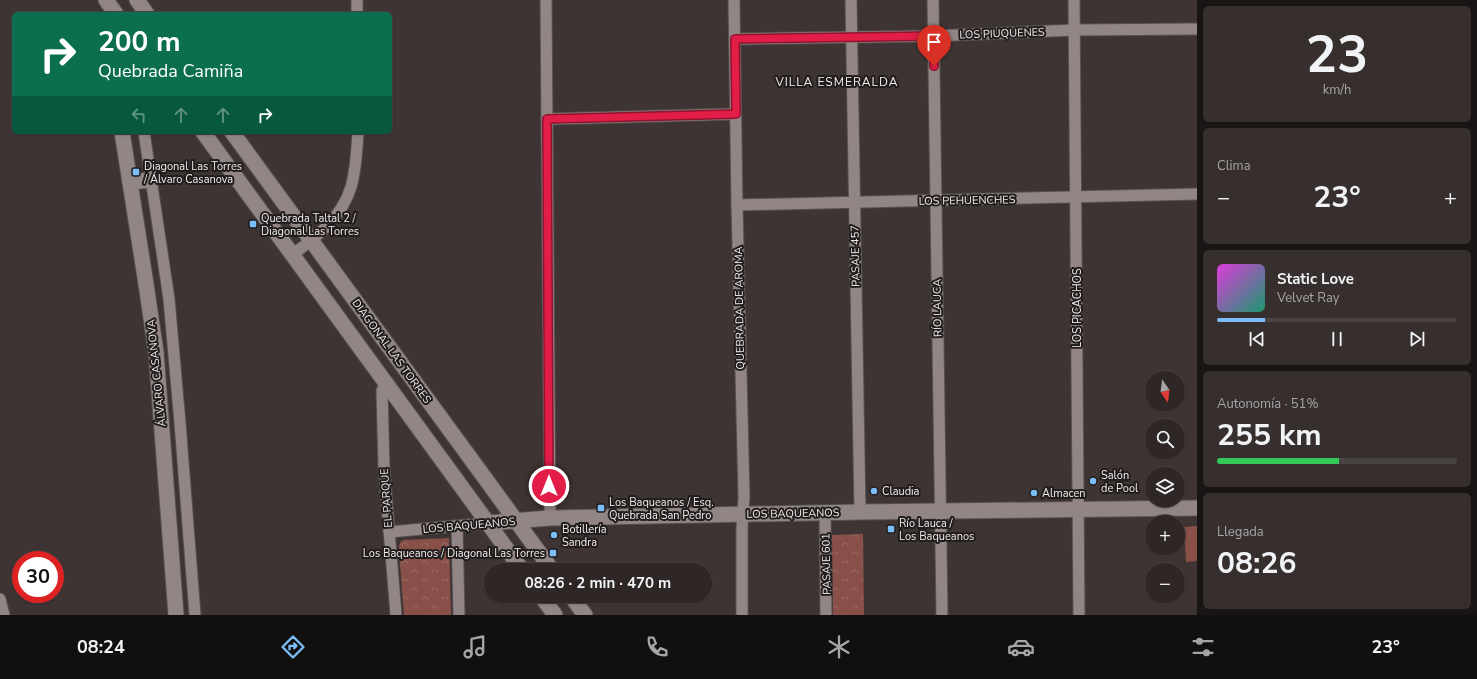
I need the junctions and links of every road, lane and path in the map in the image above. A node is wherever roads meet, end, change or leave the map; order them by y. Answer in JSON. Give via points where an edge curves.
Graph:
{"nodes":[{"id":1,"x":100,"y":0,"type":"edge"},
{"id":2,"x":106,"y":0,"type":"edge"},
{"id":3,"x":137,"y":0,"type":"edge"},
{"id":4,"x":357,"y":0,"type":"edge"},
{"id":5,"x":546,"y":0,"type":"edge"},
{"id":6,"x":734,"y":0,"type":"edge"},
{"id":7,"x":851,"y":0,"type":"edge"},
{"id":8,"x":933,"y":0,"type":"edge"},
{"id":9,"x":1074,"y":0,"type":"edge"},
{"id":10,"x":103,"y":12,"type":"edge"},
{"id":11,"x":115,"y":12,"type":"edge"},
{"id":12,"x":146,"y":12,"type":"edge"},
{"id":13,"x":357,"y":12,"type":"edge"},
{"id":14,"x":1197,"y":29,"type":"edge"},
{"id":15,"x":1075,"y":30,"type":"junction"},
{"id":16,"x":933,"y":36,"type":"junction"},
{"id":17,"x":851,"y":37,"type":"junction"},
{"id":18,"x":735,"y":39,"type":"junction"},
{"id":19,"x":736,"y":114,"type":"junction"},
{"id":20,"x":547,"y":119,"type":"junction"},
{"id":21,"x":122,"y":134,"type":"edge"},
{"id":22,"x":144,"y":134,"type":"edge"},
{"id":23,"x":204,"y":134,"type":"edge"},
{"id":24,"x":233,"y":134,"type":"edge"},
{"id":25,"x":358,"y":134,"type":"edge"},
{"id":26,"x":152,"y":180,"type":"junction"},
{"id":27,"x":130,"y":182,"type":"junction"},
{"id":28,"x":1197,"y":194,"type":"edge"},
{"id":29,"x":1076,"y":197,"type":"junction"},
{"id":30,"x":936,"y":201,"type":"junction"},
{"id":31,"x":854,"y":203,"type":"junction"},
{"id":32,"x":737,"y":205,"type":"junction"},
{"id":33,"x":311,"y":241,"type":"junction"},
{"id":34,"x":293,"y":254,"type":"junction"},
{"id":35,"x":386,"y":382,"type":"junction"},
{"id":36,"x":1197,"y":508,"type":"edge"},
{"id":37,"x":1078,"y":509,"type":"junction"},
{"id":38,"x":940,"y":511,"type":"junction"},
{"id":39,"x":825,"y":512,"type":"junction"},
{"id":40,"x":860,"y":512,"type":"junction"},
{"id":41,"x":743,"y":514,"type":"junction"},
{"id":42,"x":550,"y":518,"type":"junction"},
{"id":43,"x":516,"y":521,"type":"junction"},
{"id":44,"x":488,"y":523,"type":"junction"},
{"id":45,"x":457,"y":526,"type":"junction"},
{"id":46,"x":389,"y":532,"type":"junction"},
{"id":47,"x":517,"y":563,"type":"edge"},
{"id":48,"x":547,"y":563,"type":"edge"},
{"id":49,"x":0,"y":599,"type":"edge"},
{"id":50,"x":546,"y":603,"type":"edge"},
{"id":51,"x":576,"y":603,"type":"edge"},
{"id":52,"x":4,"y":615,"type":"edge"},
{"id":53,"x":176,"y":615,"type":"edge"},
{"id":54,"x":195,"y":615,"type":"edge"},
{"id":55,"x":396,"y":615,"type":"edge"},
{"id":56,"x":459,"y":615,"type":"edge"},
{"id":57,"x":555,"y":615,"type":"edge"},
{"id":58,"x":585,"y":615,"type":"edge"},
{"id":59,"x":742,"y":615,"type":"edge"},
{"id":60,"x":826,"y":615,"type":"edge"},
{"id":61,"x":942,"y":615,"type":"edge"},
{"id":62,"x":1079,"y":615,"type":"edge"}],
"edges":[{"from":1,"to":10,"type":"main road"},
{"from":2,"to":11,"type":"main road"},
{"from":3,"to":12,"type":"main road"},
{"from":4,"to":13,"type":"street"},
{"from":5,"to":20,"type":"street"},
{"from":6,"to":18,"type":"street","name":"QUEBRADA DE AROMA"},
{"from":7,"to":17,"type":"street","name":"PASAJE 457"},
{"from":8,"to":16,"type":"street","name":"RÍO LAUCA"},
{"from":9,"to":15,"type":"street","name":"LOS PICACHOS"},
{"from":14,"to":15,"type":"street","name":"LOS PIUQUENES"},
{"from":15,"to":16,"type":"street","name":"LOS PIUQUENES"},
{"from":15,"to":29,"type":"street","name":"LOS PICACHOS"},
{"from":16,"to":17,"type":"street","name":"LOS PIUQUENES"},
{"from":16,"to":30,"type":"street","name":"RÍO LAUCA"},
{"from":17,"to":18,"type":"street","name":"LOS PIUQUENES"},
{"from":17,"to":31,"type":"street","name":"PASAJE 457"},
{"from":18,"to":19,"type":"street","name":"QUEBRADA DE AROMA"},
{"from":19,"to":20,"type":"street"},
{"from":19,"to":32,"type":"street","name":"QUEBRADA DE AROMA"},
{"from":20,"to":42,"type":"street"},
{"from":21,"to":27,"type":"main road","name":"ÁLVARO CASANOVA"},
{"from":22,"to":26,"type":"street","name":"ÁLVARO CASANOVA"},
{"from":23,"to":34,"type":"main road","name":"DIAGONAL LAS TORRES"},
{"from":24,"to":33,"type":"main road","name":"DIAGONAL LAS TORRES"},
{"from":25,"to":33,"type":"street","via":[[351,188],[342,208]]},
{"from":26,"to":27,"type":"main road"},
{"from":26,"to":54,"type":"street","name":"ÁLVARO CASANOVA","via":[[169,299]]},
{"from":27,"to":53,"type":"main road","name":"ÁLVARO CASANOVA","via":[[156,352]]},
{"from":28,"to":29,"type":"street","name":"LOS PEHUENCHES"},
{"from":29,"to":30,"type":"street","name":"LOS PEHUENCHES"},
{"from":29,"to":37,"type":"street","name":"LOS PICACHOS"},
{"from":30,"to":31,"type":"street","name":"LOS PEHUENCHES"},
{"from":30,"to":38,"type":"street","name":"RÍO LAUCA"},
{"from":31,"to":32,"type":"street","name":"LOS PEHUENCHES"},
{"from":31,"to":40,"type":"street","name":"PASAJE 457"},
{"from":32,"to":41,"type":"street","name":"QUEBRADA DE AROMA"},
{"from":33,"to":34,"type":"street"},
{"from":33,"to":43,"type":"main road","name":"DIAGONAL LAS TORRES"},
{"from":34,"to":35,"type":"main road","name":"DIAGONAL LAS TORRES"},
{"from":35,"to":44,"type":"main road","name":"DIAGONAL LAS TORRES"},
{"from":35,"to":46,"type":"street","name":"EL PARQUE","via":[[382,391]]},
{"from":36,"to":37,"type":"main road","name":"LOS BAQUEANOS"},
{"from":37,"to":38,"type":"main road","name":"LOS BAQUEANOS"},
{"from":37,"to":62,"type":"street","name":"LOS PICACHOS"},
{"from":38,"to":40,"type":"main road","name":"LOS BAQUEANOS"},
{"from":38,"to":61,"type":"street","name":"RÍO LAUCA"},
{"from":39,"to":40,"type":"main road","name":"LOS BAQUEANOS"},
{"from":39,"to":41,"type":"main road","name":"LOS BAQUEANOS"},
{"from":39,"to":60,"type":"street","name":"PASAJE 601"},
{"from":41,"to":42,"type":"main road","name":"LOS BAQUEANOS"},
{"from":41,"to":59,"type":"street","name":"QUEBRADA DE AROMA"},
{"from":42,"to":43,"type":"main road","name":"LOS BAQUEANOS"},
{"from":43,"to":44,"type":"main road","name":"LOS BAQUEANOS"},
{"from":43,"to":48,"type":"main road","name":"DIAGONAL LAS TORRES"},
{"from":44,"to":45,"type":"street","name":"LOS BAQUEANOS"},
{"from":44,"to":47,"type":"main road","name":"DIAGONAL LAS TORRES"},
{"from":45,"to":46,"type":"street","name":"LOS BAQUEANOS"},
{"from":45,"to":56,"type":"street"},
{"from":46,"to":55,"type":"street","name":"EL PARQUE"},
{"from":49,"to":52,"type":"street"},
{"from":50,"to":57,"type":"main road"},
{"from":51,"to":58,"type":"main road"}]}
